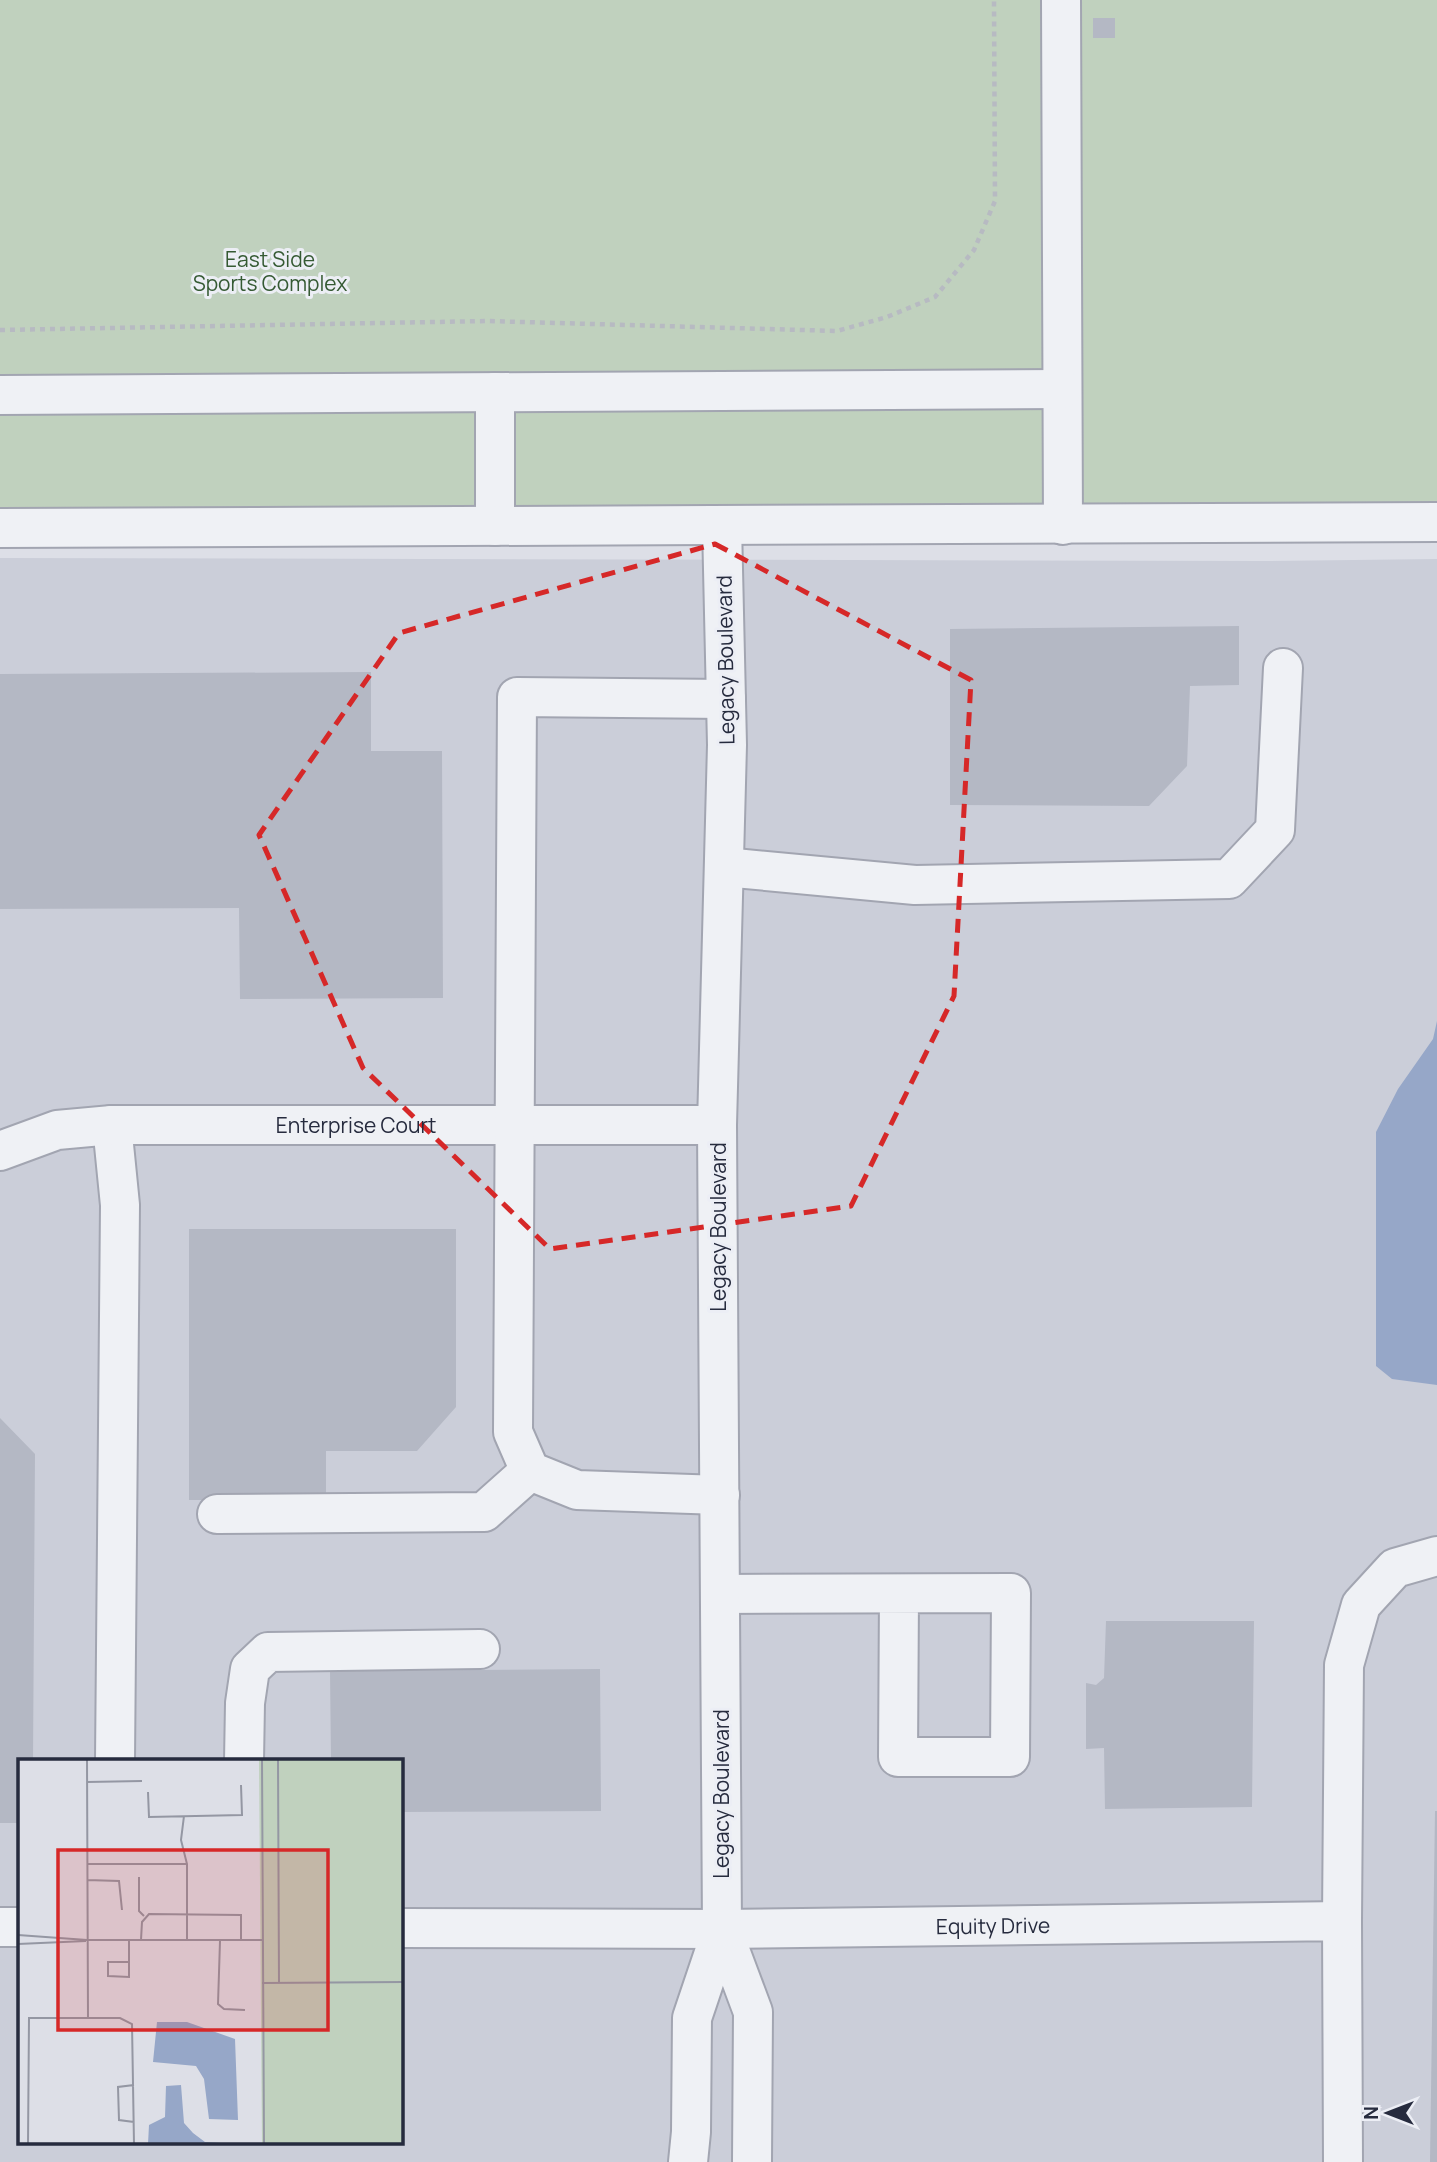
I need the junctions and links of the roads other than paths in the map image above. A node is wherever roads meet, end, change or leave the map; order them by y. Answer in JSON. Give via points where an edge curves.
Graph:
{"nodes":[{"id":1,"x":1061,"y":0,"type":"edge"},
{"id":2,"x":1062,"y":389,"type":"junction"},
{"id":3,"x":495,"y":392,"type":"junction"},
{"id":4,"x":0,"y":395,"type":"edge"},
{"id":5,"x":1437,"y":522,"type":"edge"},
{"id":6,"x":722,"y":525,"type":"junction"},
{"id":7,"x":1063,"y":525,"type":"junction"},
{"id":8,"x":495,"y":526,"type":"junction"},
{"id":9,"x":0,"y":528,"type":"edge"},
{"id":10,"x":1283,"y":668,"type":"dead end"},
{"id":11,"x":726,"y":699,"type":"junction"},
{"id":12,"x":724,"y":867,"type":"junction"},
{"id":13,"x":112,"y":1125,"type":"junction"},
{"id":14,"x":514,"y":1125,"type":"junction"},
{"id":15,"x":717,"y":1125,"type":"junction"},
{"id":16,"x":0,"y":1151,"type":"edge"},
{"id":17,"x":530,"y":1471,"type":"junction"},
{"id":18,"x":720,"y":1495,"type":"junction"},
{"id":19,"x":218,"y":1514,"type":"dead end"},
{"id":20,"x":1437,"y":1556,"type":"edge"},
{"id":21,"x":720,"y":1594,"type":"junction"},
{"id":22,"x":899,"y":1594,"type":"junction"},
{"id":23,"x":480,"y":1649,"type":"dead end"},
{"id":24,"x":114,"y":1759,"type":"edge"},
{"id":25,"x":244,"y":1759,"type":"edge"},
{"id":26,"x":1342,"y":1921,"type":"junction"},
{"id":27,"x":0,"y":1927,"type":"edge"},
{"id":28,"x":18,"y":1927,"type":"edge"},
{"id":29,"x":402,"y":1928,"type":"edge"},
{"id":30,"x":722,"y":1929,"type":"junction"},
{"id":31,"x":688,"y":2162,"type":"edge"},
{"id":32,"x":752,"y":2162,"type":"edge"},
{"id":33,"x":1343,"y":2162,"type":"edge"}],
"edges":[{"from":1,"to":2,"type":"street"},
{"from":2,"to":3,"type":"street"},
{"from":2,"to":7,"type":"street"},
{"from":3,"to":4,"type":"street"},
{"from":3,"to":8,"type":"street"},
{"from":5,"to":7,"type":"street"},
{"from":6,"to":7,"type":"street"},
{"from":6,"to":8,"type":"street"},
{"from":6,"to":11,"type":"street","name":"Legacy Boulevard"},
{"from":8,"to":9,"type":"street"},
{"from":10,"to":12,"type":"street","via":[[1275,830],[1229,879],[915,885]]},
{"from":11,"to":12,"type":"street","name":"Legacy Boulevard"},
{"from":11,"to":14,"type":"street","via":[[517,697]]},
{"from":12,"to":15,"type":"street","name":"Legacy Boulevard"},
{"from":13,"to":14,"type":"street","name":"Enterprise Court"},
{"from":13,"to":16,"type":"street","name":"Enterprise Court","via":[[57,1130]]},
{"from":13,"to":24,"type":"street","via":[[120,1205]]},
{"from":14,"to":15,"type":"street","name":"Enterprise Court"},
{"from":14,"to":17,"type":"street","via":[[513,1432]]},
{"from":15,"to":18,"type":"street","name":"Legacy Boulevard"},
{"from":17,"to":18,"type":"street","via":[[577,1490]]},
{"from":17,"to":19,"type":"street","via":[[484,1512]]},
{"from":18,"to":21,"type":"street","name":"Legacy Boulevard"},
{"from":20,"to":26,"type":"street","via":[[1395,1568],[1361,1605],[1344,1665]]},
{"from":21,"to":22,"type":"street"},
{"from":21,"to":30,"type":"street","name":"Legacy Boulevard"},
{"from":22,"to":22,"type":"street","via":[[1011,1593],[1010,1757],[898,1757]]},
{"from":23,"to":25,"type":"street","via":[[268,1652],[250,1668]]},
{"from":26,"to":30,"type":"street","name":"Equity Drive"},
{"from":26,"to":33,"type":"street"},
{"from":27,"to":28,"type":"street"},
{"from":29,"to":30,"type":"street","name":"Equity Drive"},
{"from":30,"to":31,"type":"street","name":"Legacy Boulevard","via":[[692,2018]]},
{"from":30,"to":32,"type":"street","name":"Legacy Boulevard","via":[[753,2012]]}]}
